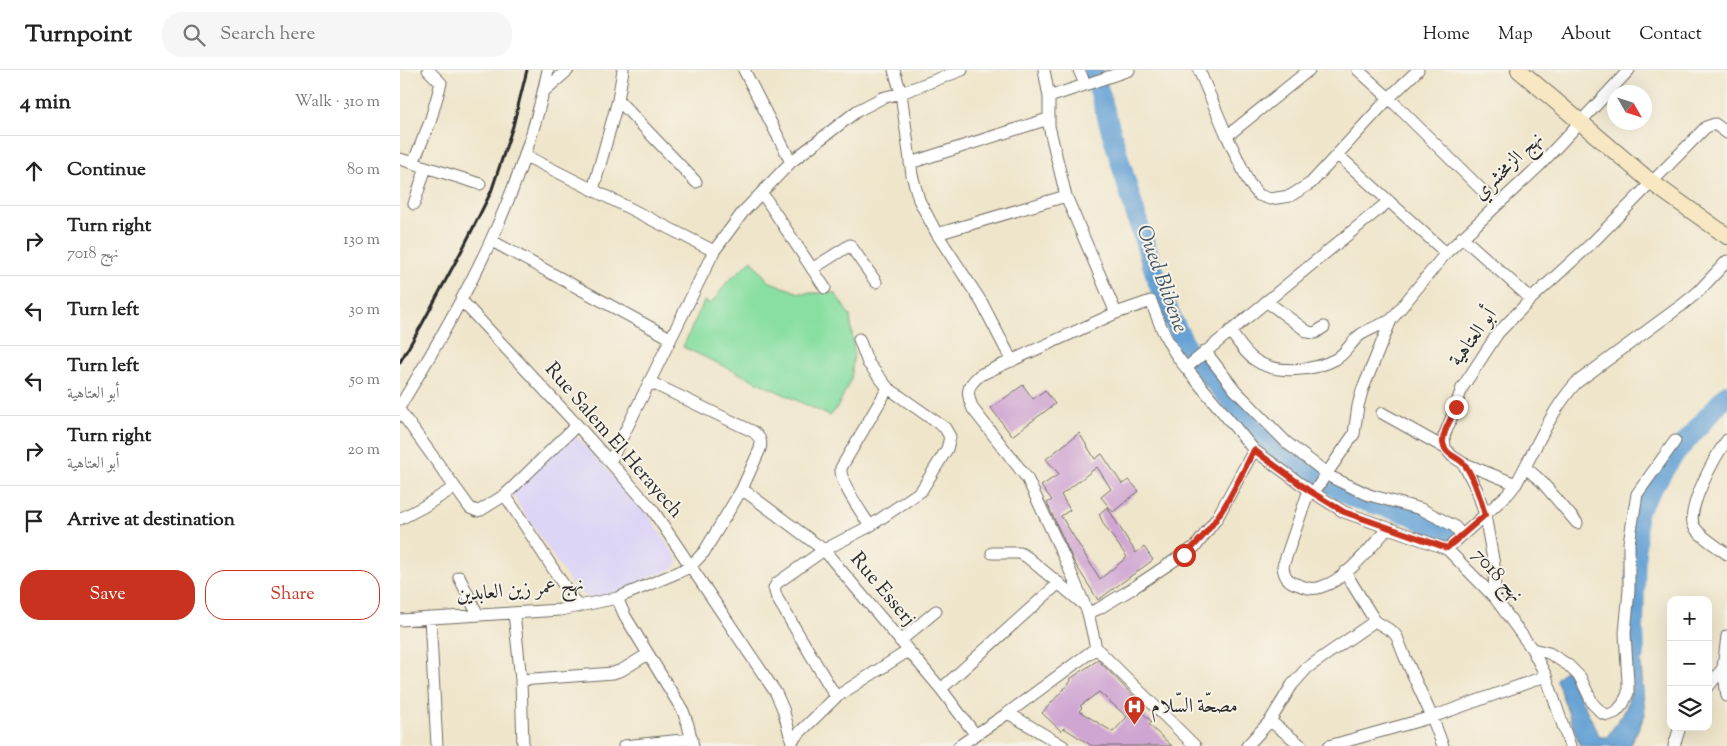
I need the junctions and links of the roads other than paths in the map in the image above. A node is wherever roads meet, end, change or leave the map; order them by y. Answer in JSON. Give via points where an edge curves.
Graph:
{"nodes":[{"id":1,"x":428,"y":70,"type":"edge"},
{"id":2,"x":548,"y":70,"type":"edge"},
{"id":3,"x":568,"y":70,"type":"edge"},
{"id":4,"x":623,"y":70,"type":"edge"},
{"id":5,"x":744,"y":70,"type":"edge"},
{"id":6,"x":894,"y":70,"type":"edge"},
{"id":7,"x":962,"y":70,"type":"edge"},
{"id":8,"x":1044,"y":70,"type":"edge"},
{"id":9,"x":1079,"y":70,"type":"edge"},
{"id":10,"x":1129,"y":70,"type":"edge"},
{"id":11,"x":1199,"y":70,"type":"edge"},
{"id":12,"x":1309,"y":70,"type":"edge"},
{"id":13,"x":1358,"y":70,"type":"edge"},
{"id":14,"x":1418,"y":70,"type":"edge"},
{"id":15,"x":1519,"y":70,"type":"edge"},
{"id":16,"x":1630,"y":70,"type":"edge"},
{"id":17,"x":1088,"y":83,"type":"junction"},
{"id":18,"x":544,"y":91,"type":"junction"},
{"id":19,"x":901,"y":93,"type":"junction"},
{"id":20,"x":1049,"y":97,"type":"junction"},
{"id":21,"x":1389,"y":98,"type":"junction"},
{"id":22,"x":618,"y":100,"type":"junction"},
{"id":23,"x":1048,"y":119,"type":"junction"},
{"id":24,"x":1580,"y":122,"type":"junction"},
{"id":25,"x":1727,"y":133,"type":"edge"},
{"id":26,"x":1227,"y":136,"type":"junction"},
{"id":27,"x":1338,"y":155,"type":"junction"},
{"id":28,"x":526,"y":156,"type":"junction"},
{"id":29,"x":400,"y":159,"type":"edge"},
{"id":30,"x":791,"y":162,"type":"junction"},
{"id":31,"x":413,"y":163,"type":"junction"},
{"id":32,"x":910,"y":163,"type":"junction"},
{"id":33,"x":426,"y":167,"type":"junction"},
{"id":34,"x":696,"y":182,"type":"dead end"},
{"id":35,"x":1651,"y":182,"type":"junction"},
{"id":36,"x":480,"y":184,"type":"dead end"},
{"id":37,"x":594,"y":190,"type":"junction"},
{"id":38,"x":762,"y":193,"type":"junction"},
{"id":39,"x":1066,"y":196,"type":"junction"},
{"id":40,"x":1390,"y":201,"type":"junction"},
{"id":41,"x":414,"y":204,"type":"dead end"},
{"id":42,"x":1498,"y":205,"type":"junction"},
{"id":43,"x":937,"y":234,"type":"junction"},
{"id":44,"x":1727,"y":236,"type":"edge"},
{"id":45,"x":1462,"y":237,"type":"junction"},
{"id":46,"x":492,"y":241,"type":"junction"},
{"id":47,"x":714,"y":251,"type":"junction"},
{"id":48,"x":1446,"y":253,"type":"junction"},
{"id":49,"x":1727,"y":261,"type":"edge"},
{"id":50,"x":812,"y":269,"type":"junction"},
{"id":51,"x":876,"y":282,"type":"dead end"},
{"id":52,"x":825,"y":288,"type":"dead end"},
{"id":53,"x":1531,"y":299,"type":"junction"},
{"id":54,"x":462,"y":301,"type":"junction"},
{"id":55,"x":1266,"y":301,"type":"junction"},
{"id":56,"x":1116,"y":313,"type":"junction"},
{"id":57,"x":1391,"y":320,"type":"junction"},
{"id":58,"x":1324,"y":327,"type":"dead end"},
{"id":59,"x":1230,"y":331,"type":"junction"},
{"id":60,"x":670,"y":338,"type":"junction"},
{"id":61,"x":859,"y":339,"type":"dead end"},
{"id":62,"x":1203,"y":353,"type":"junction"},
{"id":63,"x":1012,"y":361,"type":"junction"},
{"id":64,"x":1187,"y":367,"type":"junction"},
{"id":65,"x":650,"y":382,"type":"junction"},
{"id":66,"x":888,"y":388,"type":"junction"},
{"id":67,"x":400,"y":406,"type":"edge"},
{"id":68,"x":400,"y":411,"type":"edge"},
{"id":69,"x":1382,"y":413,"type":"dead end"},
{"id":70,"x":577,"y":425,"type":"junction"},
{"id":71,"x":1727,"y":440,"type":"edge"},
{"id":72,"x":1675,"y":441,"type":"dead end"},
{"id":73,"x":1445,"y":448,"type":"junction"},
{"id":74,"x":1254,"y":450,"type":"junction"},
{"id":75,"x":610,"y":462,"type":"junction"},
{"id":76,"x":1463,"y":463,"type":"junction"},
{"id":77,"x":1525,"y":467,"type":"junction"},
{"id":78,"x":1327,"y":475,"type":"junction"},
{"id":79,"x":1516,"y":484,"type":"junction"},
{"id":80,"x":456,"y":487,"type":"junction"},
{"id":81,"x":742,"y":489,"type":"junction"},
{"id":82,"x":1312,"y":491,"type":"junction"},
{"id":83,"x":505,"y":494,"type":"junction"},
{"id":84,"x":1485,"y":515,"type":"junction"},
{"id":85,"x":400,"y":518,"type":"edge"},
{"id":86,"x":1577,"y":524,"type":"dead end"},
{"id":87,"x":870,"y":526,"type":"junction"},
{"id":88,"x":1388,"y":528,"type":"junction"},
{"id":89,"x":1462,"y":535,"type":"junction"},
{"id":90,"x":1447,"y":548,"type":"junction"},
{"id":91,"x":824,"y":550,"type":"junction"},
{"id":92,"x":992,"y":553,"type":"dead end"},
{"id":93,"x":1727,"y":554,"type":"edge"},
{"id":94,"x":691,"y":566,"type":"junction"},
{"id":95,"x":1346,"y":572,"type":"junction"},
{"id":96,"x":458,"y":577,"type":"dead end"},
{"id":97,"x":1059,"y":583,"type":"junction"},
{"id":98,"x":617,"y":598,"type":"junction"},
{"id":99,"x":1495,"y":598,"type":"junction"},
{"id":100,"x":578,"y":607,"type":"junction"},
{"id":101,"x":1086,"y":609,"type":"junction"},
{"id":102,"x":936,"y":611,"type":"dead end"},
{"id":103,"x":514,"y":613,"type":"junction"},
{"id":104,"x":478,"y":615,"type":"junction"},
{"id":105,"x":430,"y":618,"type":"junction"},
{"id":106,"x":400,"y":620,"type":"edge"},
{"id":107,"x":1375,"y":621,"type":"junction"},
{"id":108,"x":1727,"y":636,"type":"edge"},
{"id":109,"x":900,"y":641,"type":"junction"},
{"id":110,"x":1096,"y":648,"type":"junction"},
{"id":111,"x":1532,"y":649,"type":"junction"},
{"id":112,"x":908,"y":651,"type":"junction"},
{"id":113,"x":648,"y":654,"type":"junction"},
{"id":114,"x":1723,"y":668,"type":"junction"},
{"id":115,"x":1546,"y":676,"type":"junction"},
{"id":116,"x":521,"y":680,"type":"junction"},
{"id":117,"x":1709,"y":686,"type":"edge"},
{"id":118,"x":941,"y":689,"type":"junction"},
{"id":119,"x":1727,"y":696,"type":"edge"},
{"id":120,"x":836,"y":697,"type":"junction"},
{"id":121,"x":1008,"y":712,"type":"junction"},
{"id":122,"x":1432,"y":717,"type":"junction"},
{"id":123,"x":1270,"y":721,"type":"junction"},
{"id":124,"x":1679,"y":731,"type":"edge"},
{"id":125,"x":975,"y":734,"type":"junction"},
{"id":126,"x":692,"y":742,"type":"edge"},
{"id":127,"x":792,"y":743,"type":"edge"},
{"id":128,"x":437,"y":746,"type":"edge"},
{"id":129,"x":523,"y":746,"type":"edge"},
{"id":130,"x":624,"y":746,"type":"edge"},
{"id":131,"x":959,"y":746,"type":"edge"},
{"id":132,"x":1063,"y":746,"type":"edge"},
{"id":133,"x":1195,"y":746,"type":"edge"},
{"id":134,"x":1247,"y":746,"type":"edge"},
{"id":135,"x":1302,"y":746,"type":"edge"},
{"id":136,"x":1329,"y":746,"type":"edge"},
{"id":137,"x":1443,"y":746,"type":"edge"},
{"id":138,"x":1570,"y":746,"type":"edge"},
{"id":139,"x":1674,"y":746,"type":"edge"}],
"edges":[{"from":1,"to":31,"type":"street","via":[[441,83],[430,122]]},
{"from":2,"to":18,"type":"street"},
{"from":3,"to":18,"type":"street"},
{"from":4,"to":22,"type":"street"},
{"from":5,"to":30,"type":"street"},
{"from":6,"to":19,"type":"street"},
{"from":7,"to":19,"type":"street"},
{"from":8,"to":20,"type":"street"},
{"from":9,"to":17,"type":"street"},
{"from":10,"to":17,"type":"street"},
{"from":11,"to":26,"type":"street"},
{"from":12,"to":26,"type":"street"},
{"from":13,"to":21,"type":"street"},
{"from":14,"to":21,"type":"street"},
{"from":15,"to":24,"type":"main road"},
{"from":16,"to":24,"type":"street","name":"نهج الزمخشري"},
{"from":17,"to":20,"type":"street"},
{"from":18,"to":28,"type":"street"},
{"from":19,"to":30,"type":"street","via":[[864,107]]},
{"from":19,"to":32,"type":"street"},
{"from":20,"to":23,"type":"street"},
{"from":21,"to":27,"type":"street"},
{"from":21,"to":42,"type":"street"},
{"from":22,"to":34,"type":"street"},
{"from":22,"to":37,"type":"street"},
{"from":23,"to":32,"type":"street"},
{"from":23,"to":39,"type":"street"},
{"from":24,"to":35,"type":"main road"},
{"from":24,"to":42,"type":"street","name":"نهج الزمخشري"},
{"from":25,"to":35,"type":"street","name":"أبو العتاهية","via":[[1715,124],[1709,124]]},
{"from":26,"to":27,"type":"street","via":[[1249,183],[1259,195],[1270,199],[1300,191]]},
{"from":27,"to":40,"type":"street"},
{"from":28,"to":37,"type":"street"},
{"from":28,"to":46,"type":"street"},
{"from":29,"to":31,"type":"street"},
{"from":30,"to":38,"type":"street"},
{"from":31,"to":33,"type":"street"},
{"from":32,"to":43,"type":"street","via":[[920,200]]},
{"from":33,"to":36,"type":"street"},
{"from":33,"to":41,"type":"street"},
{"from":35,"to":44,"type":"main road"},
{"from":35,"to":53,"type":"street","name":"أبو العتاهية"},
{"from":37,"to":47,"type":"street"},
{"from":38,"to":47,"type":"street","via":[[743,212]]},
{"from":38,"to":50,"type":"street"},
{"from":39,"to":43,"type":"street"},
{"from":39,"to":56,"type":"street"},
{"from":40,"to":48,"type":"street"},
{"from":40,"to":55,"type":"street"},
{"from":42,"to":45,"type":"street","name":"نهج الزمخشري"},
{"from":43,"to":63,"type":"street","via":[[982,303]]},
{"from":45,"to":48,"type":"street","name":"نهج الزمخشري"},
{"from":45,"to":53,"type":"street"},
{"from":46,"to":54,"type":"street"},
{"from":46,"to":60,"type":"street"},
{"from":47,"to":60,"type":"street"},
{"from":48,"to":57,"type":"street"},
{"from":49,"to":77,"type":"street","via":[[1682,305],[1576,383],[1554,412]]},
{"from":50,"to":51,"type":"street","via":[[850,245]]},
{"from":50,"to":52,"type":"street"},
{"from":53,"to":73,"type":"street","name":"أبو العتاهية","via":[[1498,333],[1462,388],[1444,436]]},
{"from":54,"to":67,"type":"street"},
{"from":54,"to":70,"type":"street","name":"Rue Salem El Herayech"},
{"from":55,"to":58,"type":"street","via":[[1308,332],[1315,333]]},
{"from":55,"to":59,"type":"street"},
{"from":56,"to":63,"type":"street"},
{"from":56,"to":64,"type":"street","name":"نهج 7018","via":[[1151,301],[1174,353]]},
{"from":57,"to":59,"type":"street","via":[[1361,334],[1335,360],[1311,368],[1276,368],[1254,360]]},
{"from":57,"to":78,"type":"street","via":[[1362,391],[1354,434]]},
{"from":59,"to":62,"type":"street"},
{"from":60,"to":65,"type":"street"},
{"from":61,"to":66,"type":"street","via":[[868,363]]},
{"from":62,"to":64,"type":"street"},
{"from":62,"to":78,"type":"street","via":[[1287,443]]},
{"from":63,"to":101,"type":"street","via":[[971,382],[969,400],[1027,478]]},
{"from":64,"to":74,"type":"street","name":"نهج 7018"},
{"from":65,"to":75,"type":"street"},
{"from":65,"to":81,"type":"street","name":"نهج عمر زين العابدين","via":[[754,432],[761,443],[760,450]]},
{"from":66,"to":87,"type":"street","via":[[840,472]]},
{"from":66,"to":87,"type":"street","via":[[945,428],[950,442],[921,491]]},
{"from":68,"to":80,"type":"street"},
{"from":69,"to":73,"type":"street"},
{"from":70,"to":75,"type":"street","name":"Rue Salem El Herayech"},
{"from":70,"to":83,"type":"street"},
{"from":71,"to":93,"type":"street","via":[[1710,468],[1691,517],[1696,530]]},
{"from":72,"to":111,"type":"street","via":[[1637,494],[1629,543],[1625,633],[1628,693],[1623,704],[1616,712],[1602,713],[1593,704],[1580,677],[1568,665],[1549,653]]},
{"from":73,"to":76,"type":"street"},
{"from":74,"to":82,"type":"street","name":"نهج 7018"},
{"from":74,"to":101,"type":"street","via":[[1217,518],[1196,546],[1098,609]]},
{"from":75,"to":94,"type":"street","name":"Rue Salem El Herayech","via":[[652,509]]},
{"from":76,"to":79,"type":"street"},
{"from":76,"to":84,"type":"street","via":[[1478,490]]},
{"from":77,"to":79,"type":"street"},
{"from":77,"to":86,"type":"street"},
{"from":78,"to":82,"type":"street"},
{"from":78,"to":89,"type":"street","via":[[1369,495],[1421,509],[1454,526]]},
{"from":79,"to":84,"type":"street"},
{"from":80,"to":83,"type":"street","via":[[470,508],[477,511]]},
{"from":80,"to":85,"type":"street"},
{"from":81,"to":91,"type":"street","name":"Rue Esserj"},
{"from":81,"to":94,"type":"street","name":"نهج عمر زين العابدين","via":[[704,552]]},
{"from":82,"to":88,"type":"street","name":"نهج 7018","via":[[1344,512]]},
{"from":82,"to":95,"type":"street","via":[[1284,566],[1284,574],[1289,582],[1320,588]]},
{"from":83,"to":100,"type":"street"},
{"from":84,"to":89,"type":"street"},
{"from":84,"to":99,"type":"street","via":[[1494,564]]},
{"from":87,"to":91,"type":"street"},
{"from":88,"to":90,"type":"street","name":"نهج 7018"},
{"from":88,"to":95,"type":"street"},
{"from":89,"to":90,"type":"street"},
{"from":90,"to":99,"type":"street","name":"نهج 7018"},
{"from":91,"to":109,"type":"street","name":"Rue Esserj"},
{"from":91,"to":120,"type":"street","via":[[777,584],[774,593]]},
{"from":92,"to":97,"type":"street","via":[[1020,553]]},
{"from":94,"to":98,"type":"street","name":"نهج عمر زين العابدين"},
{"from":94,"to":127,"type":"street","name":"Rue Salem El Herayech","via":[[776,692]]},
{"from":95,"to":107,"type":"street"},
{"from":96,"to":104,"type":"street"},
{"from":97,"to":101,"type":"street"},
{"from":97,"to":118,"type":"street"},
{"from":98,"to":100,"type":"street","name":"نهج عمر زين العابدين"},
{"from":98,"to":113,"type":"street"},
{"from":99,"to":111,"type":"street","name":"نهج 7018"},
{"from":100,"to":103,"type":"street","name":"نهج عمر زين العابدين"},
{"from":101,"to":110,"type":"street"},
{"from":102,"to":109,"type":"street"},
{"from":103,"to":104,"type":"street","name":"نهج عمر زين العابدين"},
{"from":103,"to":116,"type":"street"},
{"from":104,"to":105,"type":"street","name":"نهج عمر زين العابدين"},
{"from":105,"to":106,"type":"street","name":"نهج عمر زين العابدين"},
{"from":105,"to":128,"type":"street"},
{"from":107,"to":122,"type":"street","via":[[1397,637]]},
{"from":107,"to":123,"type":"street","via":[[1307,668],[1292,685]]},
{"from":108,"to":114,"type":"street"},
{"from":109,"to":112,"type":"street","name":"Rue Esserj"},
{"from":110,"to":121,"type":"street"},
{"from":110,"to":133,"type":"street"},
{"from":111,"to":115,"type":"street","name":"نهج 7018"},
{"from":112,"to":118,"type":"street","name":"Rue Esserj"},
{"from":112,"to":120,"type":"street"},
{"from":113,"to":116,"type":"street","via":[[613,674]]},
{"from":113,"to":126,"type":"street","via":[[683,711]]},
{"from":114,"to":117,"type":"street"},
{"from":114,"to":119,"type":"street"},
{"from":115,"to":122,"type":"street"},
{"from":115,"to":138,"type":"street","name":"نهج 7018"},
{"from":116,"to":129,"type":"street"},
{"from":118,"to":125,"type":"street","name":"Rue Esserj"},
{"from":120,"to":127,"type":"street"},
{"from":121,"to":125,"type":"street"},
{"from":121,"to":132,"type":"street"},
{"from":122,"to":136,"type":"street"},
{"from":122,"to":137,"type":"street"},
{"from":123,"to":134,"type":"street"},
{"from":123,"to":135,"type":"street"},
{"from":124,"to":139,"type":"street"},
{"from":125,"to":131,"type":"street"},
{"from":126,"to":130,"type":"street"}]}
